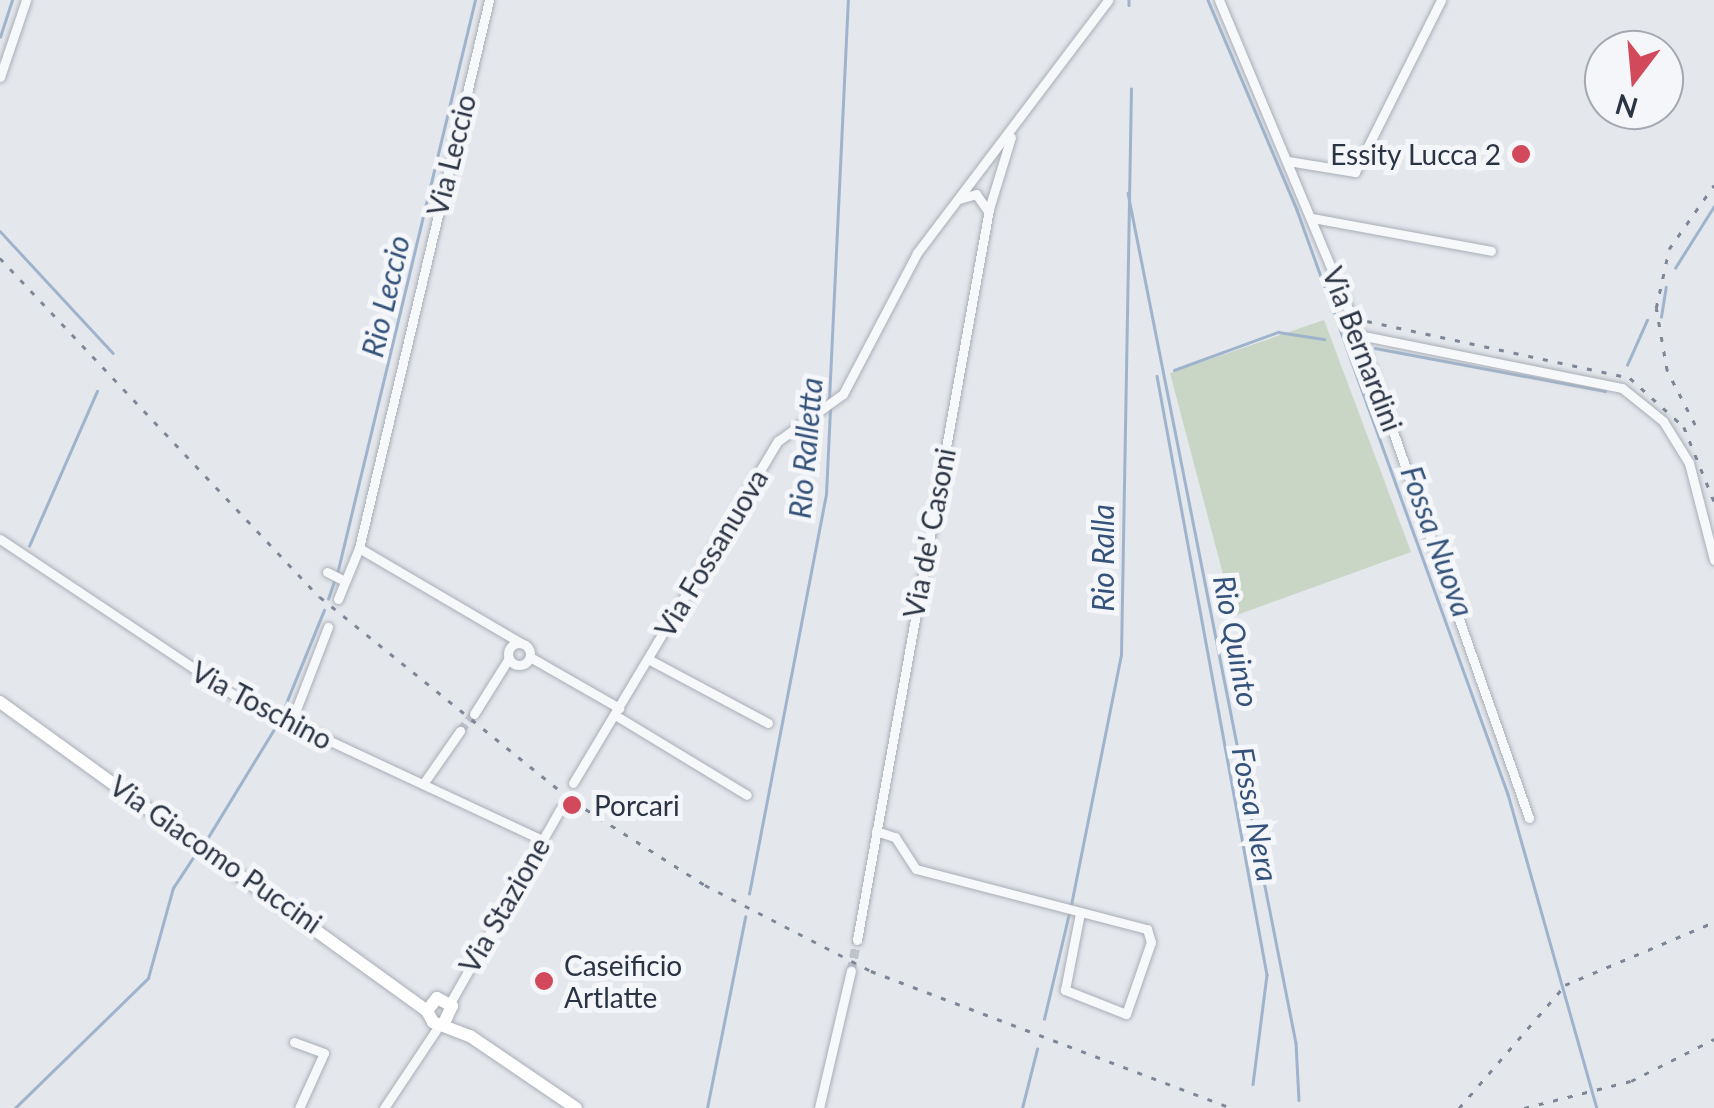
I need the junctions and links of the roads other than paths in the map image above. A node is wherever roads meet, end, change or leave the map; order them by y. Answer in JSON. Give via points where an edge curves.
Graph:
{"nodes":[{"id":1,"x":26,"y":0,"type":"edge"},
{"id":2,"x":488,"y":0,"type":"edge"},
{"id":3,"x":1219,"y":0,"type":"edge"},
{"id":4,"x":1441,"y":0,"type":"edge"},
{"id":5,"x":1107,"y":1,"type":"edge"},
{"id":6,"x":0,"y":77,"type":"edge"},
{"id":7,"x":1014,"y":129,"type":"junction"},
{"id":8,"x":1288,"y":161,"type":"junction"},
{"id":9,"x":973,"y":177,"type":"junction"},
{"id":10,"x":995,"y":186,"type":"junction"},
{"id":11,"x":976,"y":194,"type":"junction"},
{"id":12,"x":952,"y":203,"type":"junction"},
{"id":13,"x":988,"y":214,"type":"junction"},
{"id":14,"x":1312,"y":218,"type":"junction"},
{"id":15,"x":1492,"y":251,"type":"dead end"},
{"id":16,"x":1359,"y":335,"type":"junction"},
{"id":17,"x":0,"y":540,"type":"edge"},
{"id":18,"x":359,"y":548,"type":"junction"},
{"id":19,"x":1714,"y":560,"type":"edge"},
{"id":20,"x":329,"y":574,"type":"dead end"},
{"id":21,"x":345,"y":581,"type":"junction"},
{"id":22,"x":338,"y":598,"type":"dead end"},
{"id":23,"x":328,"y":626,"type":"dead end"},
{"id":24,"x":516,"y":645,"type":"junction"},
{"id":25,"x":509,"y":658,"type":"junction"},
{"id":26,"x":648,"y":659,"type":"junction"},
{"id":27,"x":525,"y":662,"type":"junction"},
{"id":28,"x":501,"y":677,"type":"junction"},
{"id":29,"x":0,"y":702,"type":"edge"},
{"id":30,"x":474,"y":714,"type":"tunnel mouth"},
{"id":31,"x":616,"y":715,"type":"junction"},
{"id":32,"x":283,"y":720,"type":"junction"},
{"id":33,"x":768,"y":723,"type":"dead end"},
{"id":34,"x":460,"y":732,"type":"tunnel mouth"},
{"id":35,"x":574,"y":783,"type":"dead end"},
{"id":36,"x":423,"y":784,"type":"junction"},
{"id":37,"x":748,"y":795,"type":"dead end"},
{"id":38,"x":560,"y":810,"type":"dead end"},
{"id":39,"x":1529,"y":818,"type":"dead end"},
{"id":40,"x":876,"y":832,"type":"junction"},
{"id":41,"x":542,"y":840,"type":"junction"},
{"id":42,"x":1074,"y":912,"type":"junction"},
{"id":43,"x":857,"y":940,"type":"tunnel mouth"},
{"id":44,"x":378,"y":967,"type":"junction"},
{"id":45,"x":851,"y":972,"type":"tunnel mouth"},
{"id":46,"x":445,"y":1002,"type":"junction"},
{"id":47,"x":435,"y":1019,"type":"junction"},
{"id":48,"x":294,"y":1042,"type":"dead end"},
{"id":49,"x":508,"y":1059,"type":"junction"},
{"id":50,"x":299,"y":1108,"type":"edge"},
{"id":51,"x":384,"y":1108,"type":"edge"},
{"id":52,"x":576,"y":1108,"type":"edge"},
{"id":53,"x":819,"y":1108,"type":"edge"}],
"edges":[{"from":1,"to":6,"type":"street"},
{"from":2,"to":18,"type":"street","name":"Via Leccio"},
{"from":3,"to":8,"type":"street","name":"Via Bernardini"},
{"from":4,"to":8,"type":"street","via":[[1355,172]]},
{"from":5,"to":7,"type":"street","name":"Via Fossanuova"},
{"from":7,"to":9,"type":"street","name":"Via Fossanuova"},
{"from":7,"to":10,"type":"street","name":"Via de' Casoni"},
{"from":8,"to":14,"type":"street","name":"Via Bernardini"},
{"from":9,"to":10,"type":"street"},
{"from":9,"to":12,"type":"street","name":"Via Fossanuova"},
{"from":10,"to":11,"type":"street"},
{"from":10,"to":13,"type":"street","name":"Via de' Casoni"},
{"from":11,"to":12,"type":"street"},
{"from":11,"to":13,"type":"street"},
{"from":12,"to":26,"type":"street","name":"Via Fossanuova","via":[[830,402],[778,441]]},
{"from":13,"to":40,"type":"street","name":"Via de' Casoni"},
{"from":14,"to":15,"type":"street"},
{"from":14,"to":16,"type":"street","name":"Via Bernardini"},
{"from":16,"to":19,"type":"street","via":[[1622,388],[1663,421],[1689,463]]},
{"from":16,"to":39,"type":"street","name":"Via Bernardini"},
{"from":17,"to":32,"type":"street","name":"Via Toschino"},
{"from":18,"to":21,"type":"street","name":"Via Leccio"},
{"from":18,"to":24,"type":"street"},
{"from":20,"to":21,"type":"street"},
{"from":21,"to":22,"type":"street","name":"Via Leccio"},
{"from":23,"to":32,"type":"street"},
{"from":24,"to":25,"type":"street"},
{"from":24,"to":27,"type":"street"},
{"from":25,"to":27,"type":"street"},
{"from":25,"to":28,"type":"street"},
{"from":26,"to":31,"type":"street","name":"Via Fossanuova"},
{"from":26,"to":33,"type":"street"},
{"from":27,"to":28,"type":"street"},
{"from":27,"to":31,"type":"street"},
{"from":28,"to":30,"type":"street"},
{"from":29,"to":44,"type":"main road","name":"Via Giacomo Puccini"},
{"from":31,"to":35,"type":"street","name":"Via Fossanuova"},
{"from":31,"to":37,"type":"street"},
{"from":32,"to":36,"type":"street","name":"Via Toschino"},
{"from":34,"to":36,"type":"street"},
{"from":36,"to":41,"type":"street","name":"Via Toschino"},
{"from":38,"to":41,"type":"street","name":"Via Stazione"},
{"from":40,"to":42,"type":"street","via":[[902,843],[916,869]]},
{"from":40,"to":43,"type":"street","name":"Via de' Casoni"},
{"from":41,"to":46,"type":"street","name":"Via Stazione"},
{"from":42,"to":42,"type":"street","via":[[1150,935],[1126,1014],[1065,990]]},
{"from":44,"to":46,"type":"main road"},
{"from":44,"to":47,"type":"main road","name":"Via Giacomo Puccini"},
{"from":45,"to":53,"type":"street"},
{"from":46,"to":47,"type":"main road"},
{"from":46,"to":47,"type":"main road"},
{"from":46,"to":49,"type":"main road"},
{"from":47,"to":49,"type":"main road","name":"Via Giacomo Puccini"},
{"from":47,"to":51,"type":"street"},
{"from":48,"to":50,"type":"street","via":[[324,1053]]},
{"from":49,"to":52,"type":"main road","name":"Via Giacomo Puccini"}]}
